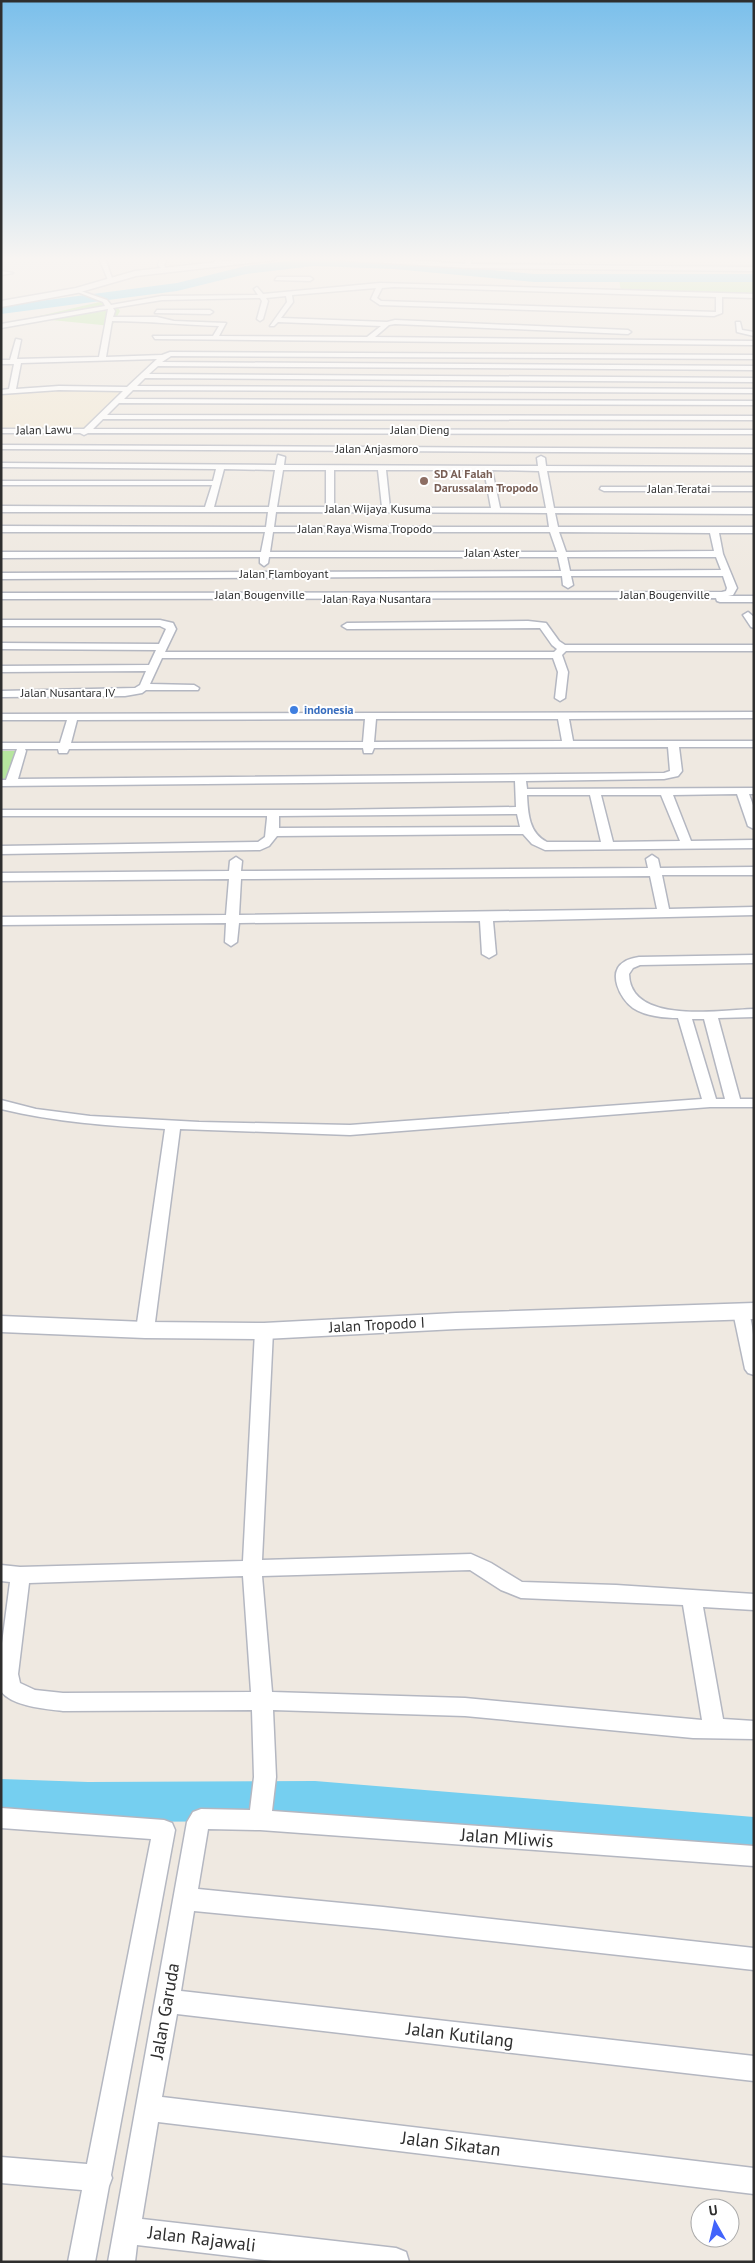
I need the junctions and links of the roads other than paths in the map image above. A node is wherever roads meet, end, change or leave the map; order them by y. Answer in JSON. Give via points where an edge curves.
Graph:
{"nodes":[{"id":1,"x":16,"y":364,"type":"edge"},
{"id":2,"x":154,"y":364,"type":"joint"},
{"id":3,"x":529,"y":364,"type":"edge"},
{"id":4,"x":724,"y":364,"type":"edge"},
{"id":5,"x":299,"y":366,"type":"junction"},
{"id":6,"x":530,"y":367,"type":"junction"},
{"id":7,"x":726,"y":368,"type":"junction"},
{"id":8,"x":754,"y":368,"type":"edge"},
{"id":9,"x":142,"y":376,"type":"junction"},
{"id":10,"x":299,"y":377,"type":"junction"},
{"id":11,"x":531,"y":379,"type":"junction"},
{"id":12,"x":731,"y":380,"type":"junction"},
{"id":13,"x":754,"y":380,"type":"edge"},
{"id":14,"x":129,"y":389,"type":"junction"},
{"id":15,"x":295,"y":389,"type":"junction"},
{"id":16,"x":530,"y":390,"type":"junction"},
{"id":17,"x":12,"y":391,"type":"junction"},
{"id":18,"x":754,"y":391,"type":"edge"},
{"id":19,"x":1,"y":392,"type":"edge"},
{"id":20,"x":116,"y":401,"type":"junction"},
{"id":21,"x":531,"y":402,"type":"junction"},
{"id":22,"x":754,"y":403,"type":"edge"},
{"id":23,"x":100,"y":416,"type":"junction"},
{"id":24,"x":288,"y":416,"type":"junction"},
{"id":25,"x":533,"y":417,"type":"junction"},
{"id":26,"x":754,"y":418,"type":"edge"},
{"id":27,"x":87,"y":430,"type":"junction"},
{"id":28,"x":286,"y":430,"type":"junction"},
{"id":29,"x":535,"y":430,"type":"junction"},
{"id":30,"x":1,"y":431,"type":"edge"},
{"id":31,"x":754,"y":432,"type":"edge"},
{"id":32,"x":1,"y":447,"type":"edge"},
{"id":33,"x":68,"y":448,"type":"junction"},
{"id":34,"x":283,"y":449,"type":"junction"},
{"id":35,"x":539,"y":449,"type":"junction"},
{"id":36,"x":754,"y":451,"type":"edge"},
{"id":37,"x":1,"y":465,"type":"edge"},
{"id":38,"x":97,"y":466,"type":"junction"},
{"id":39,"x":221,"y":467,"type":"junction"},
{"id":40,"x":280,"y":467,"type":"junction"},
{"id":41,"x":330,"y":467,"type":"junction"},
{"id":42,"x":382,"y":468,"type":"junction"},
{"id":43,"x":488,"y":468,"type":"junction"},
{"id":44,"x":544,"y":468,"type":"junction"},
{"id":45,"x":754,"y":469,"type":"edge"},
{"id":46,"x":1,"y":483,"type":"edge"},
{"id":47,"x":92,"y":483,"type":"junction"},
{"id":48,"x":215,"y":487,"type":"junction"},
{"id":49,"x":754,"y":488,"type":"edge"},
{"id":50,"x":603,"y":489,"type":"junction"},
{"id":51,"x":1,"y":490,"type":"edge"},
{"id":52,"x":86,"y":499,"type":"dead end"},
{"id":53,"x":722,"y":500,"type":"junction"},
{"id":54,"x":83,"y":508,"type":"junction"},
{"id":55,"x":209,"y":508,"type":"junction"},
{"id":56,"x":273,"y":508,"type":"junction"},
{"id":57,"x":330,"y":508,"type":"junction"},
{"id":58,"x":1,"y":509,"type":"edge"},
{"id":59,"x":386,"y":509,"type":"junction"},
{"id":60,"x":496,"y":510,"type":"junction"},
{"id":61,"x":552,"y":510,"type":"junction"},
{"id":62,"x":754,"y":511,"type":"edge"},
{"id":63,"x":1,"y":529,"type":"edge"},
{"id":64,"x":269,"y":529,"type":"junction"},
{"id":65,"x":554,"y":530,"type":"junction"},
{"id":66,"x":714,"y":530,"type":"junction"},
{"id":67,"x":752,"y":532,"type":"edge"},
{"id":68,"x":716,"y":541,"type":"junction"},
{"id":69,"x":562,"y":553,"type":"junction"},
{"id":70,"x":265,"y":554,"type":"junction"},
{"id":71,"x":719,"y":554,"type":"junction"},
{"id":72,"x":1,"y":555,"type":"edge"},
{"id":73,"x":726,"y":573,"type":"junction"},
{"id":74,"x":262,"y":574,"type":"junction"},
{"id":75,"x":567,"y":575,"type":"junction"},
{"id":76,"x":1,"y":576,"type":"edge"},
{"id":77,"x":568,"y":594,"type":"junction"},
{"id":78,"x":258,"y":595,"type":"junction"},
{"id":79,"x":1,"y":596,"type":"edge"},
{"id":80,"x":754,"y":598,"type":"edge"},
{"id":81,"x":1,"y":600,"type":"edge"},
{"id":82,"x":748,"y":614,"type":"dead end"},
{"id":83,"x":1,"y":623,"type":"edge"},
{"id":84,"x":754,"y":625,"type":"edge"},
{"id":85,"x":347,"y":626,"type":"dead end"},
{"id":86,"x":1,"y":646,"type":"edge"},
{"id":87,"x":754,"y":648,"type":"edge"},
{"id":88,"x":160,"y":651,"type":"junction"},
{"id":89,"x":560,"y":652,"type":"junction"},
{"id":90,"x":1,"y":668,"type":"edge"},
{"id":91,"x":152,"y":668,"type":"junction"},
{"id":92,"x":144,"y":687,"type":"junction"},
{"id":93,"x":194,"y":688,"type":"dead end"},
{"id":94,"x":1,"y":694,"type":"edge"},
{"id":95,"x":560,"y":698,"type":"dead end"},
{"id":96,"x":754,"y":715,"type":"edge"},
{"id":97,"x":371,"y":716,"type":"junction"},
{"id":98,"x":563,"y":716,"type":"junction"},
{"id":99,"x":1,"y":717,"type":"edge"},
{"id":100,"x":73,"y":717,"type":"junction"},
{"id":101,"x":754,"y":744,"type":"edge"},
{"id":102,"x":568,"y":745,"type":"junction"},
{"id":103,"x":1,"y":746,"type":"edge"},
{"id":104,"x":674,"y":747,"type":"junction"},
{"id":105,"x":368,"y":748,"type":"junction"},
{"id":106,"x":64,"y":749,"type":"junction"},
{"id":107,"x":754,"y":750,"type":"edge"},
{"id":108,"x":1,"y":751,"type":"edge"},
{"id":109,"x":21,"y":751,"type":"junction"},
{"id":110,"x":520,"y":778,"type":"junction"},
{"id":111,"x":6,"y":783,"type":"edge"},
{"id":112,"x":748,"y":791,"type":"edge"},
{"id":113,"x":522,"y":792,"type":"junction"},
{"id":114,"x":594,"y":792,"type":"junction"},
{"id":115,"x":666,"y":792,"type":"junction"},
{"id":116,"x":523,"y":810,"type":"junction"},
{"id":117,"x":1,"y":813,"type":"edge"},
{"id":118,"x":273,"y":813,"type":"junction"},
{"id":119,"x":754,"y":826,"type":"edge"},
{"id":120,"x":526,"y":830,"type":"junction"},
{"id":121,"x":273,"y":832,"type":"junction"},
{"id":122,"x":754,"y":844,"type":"edge"},
{"id":123,"x":687,"y":845,"type":"junction"},
{"id":124,"x":608,"y":846,"type":"junction"},
{"id":125,"x":1,"y":850,"type":"edge"},
{"id":126,"x":652,"y":859,"type":"dead end"},
{"id":127,"x":236,"y":862,"type":"dead end"},
{"id":128,"x":754,"y":871,"type":"edge"},
{"id":129,"x":656,"y":872,"type":"junction"},
{"id":130,"x":236,"y":875,"type":"junction"},
{"id":131,"x":1,"y":877,"type":"edge"},
{"id":132,"x":754,"y":911,"type":"edge"},
{"id":133,"x":664,"y":913,"type":"junction"},
{"id":134,"x":486,"y":917,"type":"junction"},
{"id":135,"x":234,"y":919,"type":"junction"},
{"id":136,"x":1,"y":921,"type":"edge"},
{"id":137,"x":231,"y":942,"type":"dead end"},
{"id":138,"x":489,"y":954,"type":"dead end"},
{"id":139,"x":754,"y":959,"type":"edge"},
{"id":140,"x":754,"y":1013,"type":"edge"},
{"id":141,"x":684,"y":1014,"type":"junction"},
{"id":142,"x":710,"y":1014,"type":"junction"},
{"id":143,"x":710,"y":1103,"type":"junction"},
{"id":144,"x":734,"y":1103,"type":"junction"},
{"id":145,"x":754,"y":1103,"type":"edge"},
{"id":146,"x":1,"y":1104,"type":"edge"},
{"id":147,"x":173,"y":1125,"type":"junction"},
{"id":148,"x":747,"y":1311,"type":"edge"},
{"id":149,"x":1,"y":1324,"type":"edge"},
{"id":150,"x":145,"y":1330,"type":"junction"},
{"id":151,"x":264,"y":1330,"type":"junction"},
{"id":152,"x":754,"y":1369,"type":"edge"},
{"id":153,"x":252,"y":1570,"type":"junction"},
{"id":154,"x":10,"y":1574,"type":"edge"},
{"id":155,"x":692,"y":1598,"type":"junction"},
{"id":156,"x":754,"y":1602,"type":"edge"},
{"id":157,"x":262,"y":1701,"type":"junction"},
{"id":158,"x":714,"y":1728,"type":"junction"},
{"id":159,"x":754,"y":1730,"type":"edge"},
{"id":160,"x":260,"y":1813,"type":"junction"},
{"id":161,"x":1,"y":1818,"type":"edge"},
{"id":162,"x":754,"y":1856,"type":"edge"},
{"id":163,"x":185,"y":1899,"type":"junction"},
{"id":164,"x":754,"y":1959,"type":"edge"},
{"id":165,"x":166,"y":2002,"type":"junction"},
{"id":166,"x":754,"y":2069,"type":"edge"},
{"id":167,"x":148,"y":2108,"type":"junction"},
{"id":168,"x":1,"y":2170,"type":"edge"},
{"id":169,"x":99,"y":2178,"type":"junction"},
{"id":170,"x":754,"y":2181,"type":"edge"},
{"id":171,"x":126,"y":2230,"type":"junction"},
{"id":172,"x":81,"y":2262,"type":"edge"},
{"id":173,"x":120,"y":2262,"type":"edge"},
{"id":174,"x":396,"y":2262,"type":"edge"}],
"edges":[{"from":1,"to":17,"type":"street"},
{"from":2,"to":5,"type":"street"},
{"from":2,"to":9,"type":"street"},
{"from":3,"to":6,"type":"street"},
{"from":4,"to":7,"type":"street"},
{"from":5,"to":6,"type":"street"},
{"from":5,"to":10,"type":"street"},
{"from":6,"to":7,"type":"street"},
{"from":6,"to":11,"type":"street"},
{"from":7,"to":8,"type":"street"},
{"from":7,"to":12,"type":"street"},
{"from":9,"to":10,"type":"street"},
{"from":9,"to":14,"type":"street"},
{"from":10,"to":11,"type":"street"},
{"from":10,"to":15,"type":"street"},
{"from":11,"to":12,"type":"street"},
{"from":11,"to":16,"type":"street"},
{"from":12,"to":13,"type":"street"},
{"from":14,"to":15,"type":"street"},
{"from":14,"to":17,"type":"street"},
{"from":14,"to":20,"type":"street"},
{"from":15,"to":16,"type":"street"},
{"from":16,"to":18,"type":"street"},
{"from":16,"to":21,"type":"street"},
{"from":17,"to":19,"type":"street"},
{"from":20,"to":21,"type":"street"},
{"from":20,"to":23,"type":"street"},
{"from":21,"to":22,"type":"street"},
{"from":21,"to":25,"type":"street"},
{"from":23,"to":24,"type":"street"},
{"from":23,"to":27,"type":"street"},
{"from":24,"to":25,"type":"street"},
{"from":24,"to":28,"type":"street"},
{"from":25,"to":26,"type":"street"},
{"from":25,"to":29,"type":"street"},
{"from":27,"to":28,"type":"street","name":"Jalan Dieng"},
{"from":27,"to":30,"type":"street","name":"Jalan Lawu"},
{"from":27,"to":33,"type":"street"},
{"from":28,"to":29,"type":"street","name":"Jalan Dieng"},
{"from":28,"to":34,"type":"street"},
{"from":29,"to":31,"type":"street","name":"Jalan Dieng"},
{"from":29,"to":35,"type":"street"},
{"from":32,"to":33,"type":"street","name":"Jalan Anjasmoro"},
{"from":33,"to":34,"type":"street","name":"Jalan Anjasmoro"},
{"from":34,"to":35,"type":"street","name":"Jalan Anjasmoro"},
{"from":34,"to":40,"type":"street"},
{"from":35,"to":36,"type":"street","name":"Jalan Anjasmoro"},
{"from":35,"to":44,"type":"street"},
{"from":37,"to":38,"type":"street"},
{"from":38,"to":39,"type":"street"},
{"from":38,"to":47,"type":"street"},
{"from":39,"to":40,"type":"street"},
{"from":39,"to":48,"type":"street"},
{"from":40,"to":41,"type":"street"},
{"from":40,"to":56,"type":"street"},
{"from":41,"to":42,"type":"street"},
{"from":41,"to":57,"type":"street"},
{"from":42,"to":43,"type":"street"},
{"from":42,"to":59,"type":"street"},
{"from":43,"to":44,"type":"street"},
{"from":43,"to":60,"type":"street"},
{"from":44,"to":50,"type":"street"},
{"from":44,"to":61,"type":"street"},
{"from":45,"to":50,"type":"street"},
{"from":46,"to":47,"type":"street"},
{"from":47,"to":48,"type":"street"},
{"from":48,"to":51,"type":"street"},
{"from":48,"to":55,"type":"street"},
{"from":49,"to":53,"type":"street","name":"Jalan Teratai"},
{"from":50,"to":53,"type":"street","name":"Jalan Wijaya Kusuma"},
{"from":50,"to":53,"type":"street","name":"Jalan Teratai"},
{"from":50,"to":61,"type":"street","name":"Jalan Wijaya Kusuma"},
{"from":52,"to":54,"type":"street"},
{"from":53,"to":62,"type":"street","name":"Jalan Wijaya Kusuma"},
{"from":54,"to":55,"type":"street","name":"Jalan Wijaya Kusuma"},
{"from":54,"to":58,"type":"street","name":"Jalan Wijaya Kusuma"},
{"from":55,"to":56,"type":"street","name":"Jalan Wijaya Kusuma"},
{"from":56,"to":57,"type":"street","name":"Jalan Wijaya Kusuma"},
{"from":56,"to":64,"type":"street"},
{"from":57,"to":59,"type":"street","name":"Jalan Wijaya Kusuma"},
{"from":59,"to":60,"type":"street","name":"Jalan Wijaya Kusuma"},
{"from":60,"to":61,"type":"street","name":"Jalan Wijaya Kusuma"},
{"from":61,"to":65,"type":"street"},
{"from":63,"to":64,"type":"street","name":"Jalan Raya Wisma Tropodo"},
{"from":64,"to":65,"type":"street","name":"Jalan Raya Wisma Tropodo"},
{"from":64,"to":70,"type":"street"},
{"from":65,"to":66,"type":"street","name":"Jalan Raya Wisma Tropodo"},
{"from":65,"to":69,"type":"street"},
{"from":66,"to":67,"type":"street","name":"Jalan Raya Wisma Tropodo"},
{"from":66,"to":68,"type":"street"},
{"from":67,"to":68,"type":"street"},
{"from":68,"to":71,"type":"street"},
{"from":69,"to":70,"type":"street","name":"Jalan Aster"},
{"from":69,"to":71,"type":"street","name":"Jalan Aster"},
{"from":69,"to":75,"type":"street"},
{"from":70,"to":72,"type":"street","name":"Jalan Aster"},
{"from":70,"to":74,"type":"street"},
{"from":71,"to":73,"type":"street"},
{"from":73,"to":75,"type":"street","name":"Jalan Flamboyant"},
{"from":73,"to":77,"type":"street","name":"Jalan Bougenville","via":[[732,588],[728,593]]},
{"from":74,"to":75,"type":"street","name":"Jalan Flamboyant"},
{"from":74,"to":76,"type":"street","name":"Jalan Flamboyant"},
{"from":74,"to":78,"type":"street"},
{"from":75,"to":77,"type":"street"},
{"from":77,"to":78,"type":"street","name":"Jalan Bougenville"},
{"from":78,"to":79,"type":"street","name":"Jalan Bougenville"},
{"from":80,"to":81,"type":"street","name":"Jalan Raya Nusantara"},
{"from":82,"to":84,"type":"street"},
{"from":83,"to":88,"type":"street","via":[[166,624],[171,629]]},
{"from":85,"to":89,"type":"street","via":[[540,625],[547,629]]},
{"from":86,"to":88,"type":"street"},
{"from":87,"to":89,"type":"street"},
{"from":88,"to":89,"type":"street"},
{"from":88,"to":91,"type":"street"},
{"from":89,"to":95,"type":"street"},
{"from":90,"to":91,"type":"street"},
{"from":91,"to":92,"type":"street"},
{"from":92,"to":93,"type":"street"},
{"from":92,"to":94,"type":"street","name":"Jalan Nusantara IV","via":[[134,692]]},
{"from":96,"to":98,"type":"street"},
{"from":97,"to":98,"type":"street"},
{"from":97,"to":100,"type":"street"},
{"from":97,"to":105,"type":"street"},
{"from":98,"to":102,"type":"street"},
{"from":99,"to":100,"type":"street"},
{"from":100,"to":106,"type":"street"},
{"from":101,"to":104,"type":"street"},
{"from":102,"to":104,"type":"street"},
{"from":102,"to":105,"type":"street"},
{"from":103,"to":106,"type":"street"},
{"from":104,"to":105,"type":"street"},
{"from":104,"to":107,"type":"street"},
{"from":104,"to":110,"type":"street","via":[[676,771],[670,775]]},
{"from":105,"to":106,"type":"street"},
{"from":106,"to":109,"type":"street"},
{"from":108,"to":109,"type":"street"},
{"from":109,"to":111,"type":"street"},
{"from":110,"to":111,"type":"street"},
{"from":110,"to":113,"type":"street"},
{"from":112,"to":115,"type":"street"},
{"from":112,"to":119,"type":"street"},
{"from":113,"to":114,"type":"street"},
{"from":113,"to":116,"type":"street"},
{"from":114,"to":115,"type":"street"},
{"from":114,"to":124,"type":"street"},
{"from":115,"to":123,"type":"street"},
{"from":116,"to":118,"type":"street"},
{"from":116,"to":120,"type":"street"},
{"from":117,"to":118,"type":"street"},
{"from":118,"to":121,"type":"street"},
{"from":120,"to":121,"type":"street"},
{"from":120,"to":124,"type":"street","via":[[545,846]]},
{"from":121,"to":125,"type":"street","via":[[266,844],[252,847]]},
{"from":122,"to":123,"type":"street"},
{"from":123,"to":124,"type":"street"},
{"from":126,"to":129,"type":"street"},
{"from":127,"to":130,"type":"street"},
{"from":128,"to":129,"type":"street"},
{"from":129,"to":130,"type":"street"},
{"from":129,"to":133,"type":"street"},
{"from":130,"to":131,"type":"street"},
{"from":130,"to":135,"type":"street"},
{"from":132,"to":133,"type":"street"},
{"from":133,"to":134,"type":"street"},
{"from":134,"to":135,"type":"street"},
{"from":134,"to":138,"type":"street"},
{"from":135,"to":136,"type":"street"},
{"from":135,"to":137,"type":"street"},
{"from":139,"to":141,"type":"street","via":[[647,961],[627,965],[622,971],[629,996],[637,1004],[651,1010]]},
{"from":140,"to":142,"type":"street"},
{"from":141,"to":142,"type":"street"},
{"from":141,"to":143,"type":"street"},
{"from":142,"to":144,"type":"street"},
{"from":143,"to":144,"type":"street"},
{"from":143,"to":147,"type":"street","via":[[350,1130]]},
{"from":144,"to":145,"type":"street"},
{"from":146,"to":147,"type":"street","via":[[90,1120]]},
{"from":147,"to":150,"type":"street"},
{"from":148,"to":151,"type":"street","name":"Jalan Tropodo I"},
{"from":148,"to":152,"type":"street"},
{"from":149,"to":150,"type":"street","name":"Jalan Tropodo I"},
{"from":150,"to":151,"type":"street","name":"Jalan Tropodo I"},
{"from":151,"to":153,"type":"street"},
{"from":153,"to":154,"type":"street"},
{"from":153,"to":155,"type":"street","via":[[471,1562],[482,1565],[508,1586],[521,1590]]},
{"from":153,"to":157,"type":"street"},
{"from":154,"to":157,"type":"street","via":[[16,1622],[8,1674],[10,1688],[21,1695],[63,1702]]},
{"from":155,"to":156,"type":"street"},
{"from":155,"to":158,"type":"street"},
{"from":157,"to":158,"type":"street","via":[[465,1707],[692,1729]]},
{"from":157,"to":160,"type":"street","via":[[265,1777]]},
{"from":158,"to":159,"type":"street"},
{"from":160,"to":162,"type":"street","name":"Jalan Mliwis"},
{"from":160,"to":163,"type":"street","name":"Jalan Garuda","via":[[206,1818],[198,1822]]},
{"from":161,"to":169,"type":"street","via":[[164,1830]]},
{"from":163,"to":164,"type":"street"},
{"from":163,"to":165,"type":"street","name":"Jalan Garuda"},
{"from":165,"to":166,"type":"street","name":"Jalan Kutilang"},
{"from":165,"to":167,"type":"street","name":"Jalan Garuda"},
{"from":167,"to":170,"type":"street","name":"Jalan Sikatan"},
{"from":167,"to":171,"type":"street","name":"Jalan Garuda"},
{"from":168,"to":169,"type":"street"},
{"from":169,"to":172,"type":"street"},
{"from":171,"to":173,"type":"street","name":"Jalan Garuda"},
{"from":171,"to":174,"type":"street","name":"Jalan Rajawali"}]}
